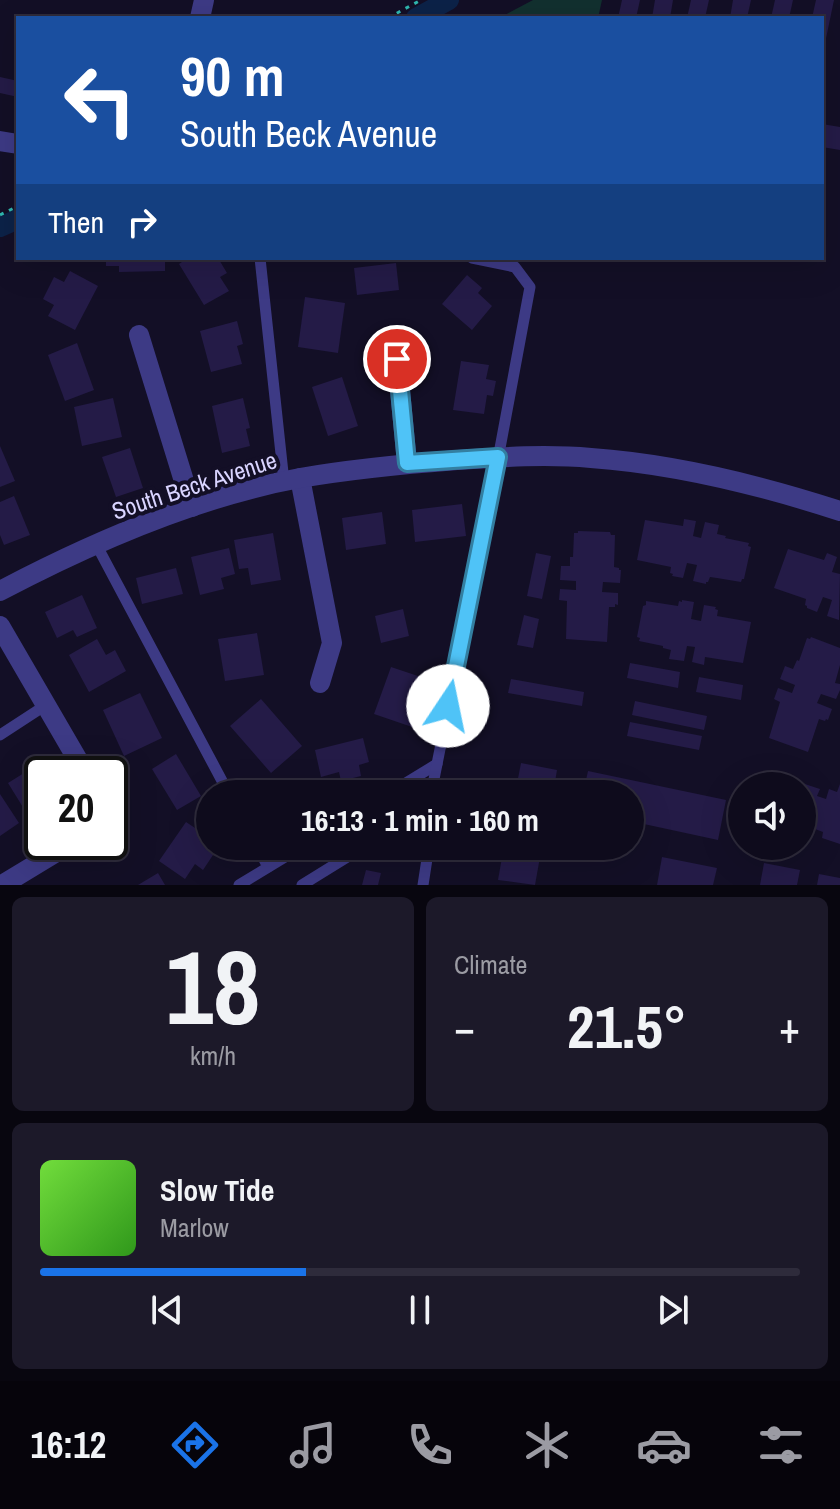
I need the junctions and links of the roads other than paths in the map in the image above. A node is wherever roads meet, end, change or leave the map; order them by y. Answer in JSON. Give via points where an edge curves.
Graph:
{"nodes":[{"id":1,"x":260,"y":260,"type":"edge"},
{"id":2,"x":482,"y":260,"type":"edge"},
{"id":3,"x":139,"y":335,"type":"dead end"},
{"id":4,"x":397,"y":359,"type":"dead end"},
{"id":5,"x":498,"y":457,"type":"junction"},
{"id":6,"x":407,"y":463,"type":"junction"},
{"id":7,"x":292,"y":480,"type":"junction"},
{"id":8,"x":192,"y":507,"type":"junction"},
{"id":9,"x":840,"y":511,"type":"edge"},
{"id":10,"x":96,"y":544,"type":"junction"},
{"id":11,"x":0,"y":591,"type":"edge"},
{"id":12,"x":0,"y":626,"type":"edge"},
{"id":13,"x":320,"y":683,"type":"dead end"},
{"id":14,"x":46,"y":705,"type":"junction"},
{"id":15,"x":0,"y":735,"type":"edge"},
{"id":16,"x":76,"y":756,"type":"edge"},
{"id":17,"x":437,"y":764,"type":"junction"},
{"id":18,"x":222,"y":780,"type":"edge"},
{"id":19,"x":411,"y":780,"type":"edge"},
{"id":20,"x":434,"y":780,"type":"edge"},
{"id":21,"x":43,"y":860,"type":"edge"},
{"id":22,"x":264,"y":860,"type":"edge"},
{"id":23,"x":280,"y":860,"type":"edge"},
{"id":24,"x":342,"y":860,"type":"edge"},
{"id":25,"x":427,"y":860,"type":"edge"},
{"id":26,"x":268,"y":867,"type":"junction"},
{"id":27,"x":2,"y":885,"type":"edge"},
{"id":28,"x":239,"y":885,"type":"edge"},
{"id":29,"x":302,"y":885,"type":"edge"},
{"id":30,"x":423,"y":885,"type":"edge"}],
"edges":[{"from":1,"to":7,"type":"lane"},
{"from":2,"to":5,"type":"lane","via":[[515,267],[530,287]]},
{"from":3,"to":8,"type":"street"},
{"from":4,"to":6,"type":"street"},
{"from":5,"to":6,"type":"street","name":"South Beck Avenue"},
{"from":5,"to":9,"type":"street","name":"South Beck Avenue","via":[[591,458],[654,466],[740,482]]},
{"from":5,"to":17,"type":"lane"},
{"from":6,"to":7,"type":"street","name":"South Beck Avenue"},
{"from":7,"to":8,"type":"street","name":"South Beck Avenue"},
{"from":7,"to":13,"type":"street","via":[[332,643]]},
{"from":8,"to":10,"type":"street","name":"South Beck Avenue"},
{"from":10,"to":11,"type":"street","name":"South Beck Avenue"},
{"from":10,"to":18,"type":"lane"},
{"from":12,"to":14,"type":"street"},
{"from":14,"to":15,"type":"lane"},
{"from":14,"to":16,"type":"street"},
{"from":17,"to":19,"type":"lane"},
{"from":17,"to":20,"type":"lane"},
{"from":21,"to":27,"type":"street"},
{"from":22,"to":26,"type":"lane"},
{"from":23,"to":26,"type":"lane"},
{"from":24,"to":29,"type":"lane"},
{"from":25,"to":30,"type":"lane"},
{"from":26,"to":28,"type":"lane"}]}
